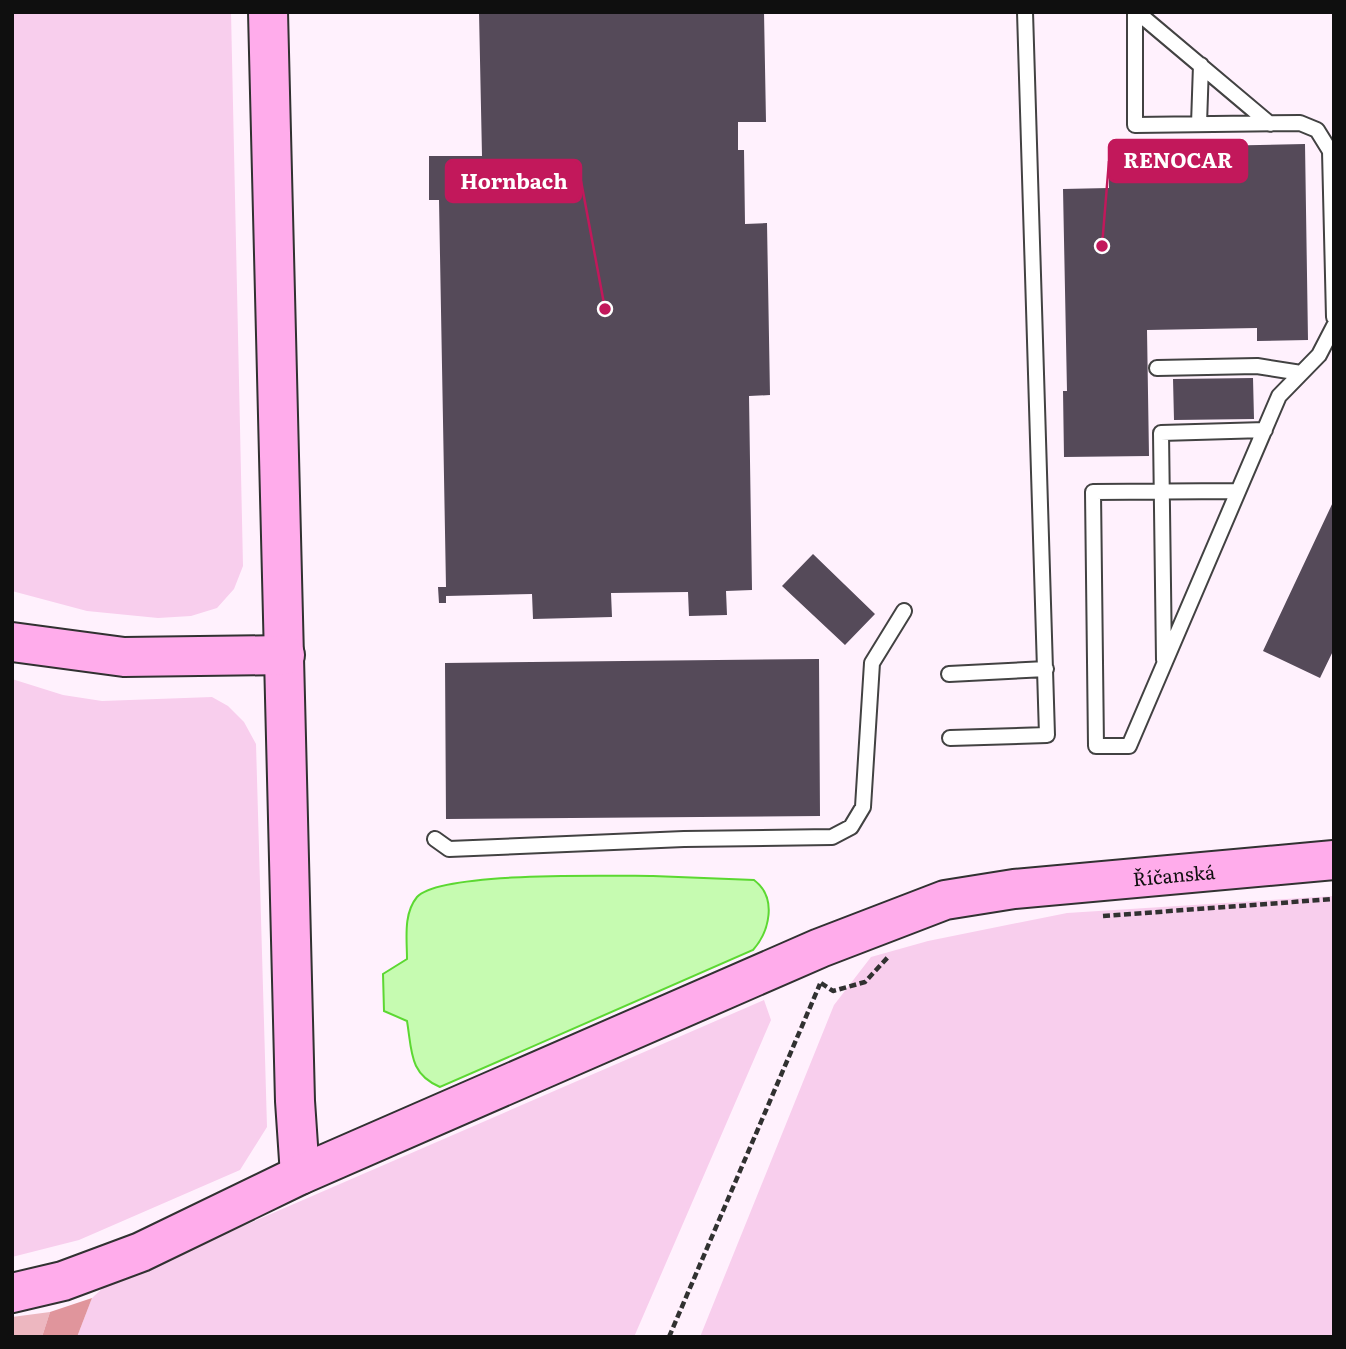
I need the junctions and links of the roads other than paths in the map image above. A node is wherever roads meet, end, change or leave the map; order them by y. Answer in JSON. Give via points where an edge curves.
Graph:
{"nodes":[{"id":1,"x":268,"y":12,"type":"edge"},
{"id":2,"x":1025,"y":12,"type":"edge"},
{"id":3,"x":1136,"y":12,"type":"edge"},
{"id":4,"x":1200,"y":65,"type":"junction"},
{"id":5,"x":1199,"y":124,"type":"junction"},
{"id":6,"x":1270,"y":124,"type":"junction"},
{"id":7,"x":1334,"y":317,"type":"edge"},
{"id":8,"x":1334,"y":326,"type":"edge"},
{"id":9,"x":1157,"y":368,"type":"dead end"},
{"id":10,"x":1301,"y":373,"type":"junction"},
{"id":11,"x":1265,"y":430,"type":"junction"},
{"id":12,"x":1238,"y":491,"type":"junction"},
{"id":13,"x":1162,"y":492,"type":"junction"},
{"id":14,"x":904,"y":611,"type":"dead end"},
{"id":15,"x":12,"y":642,"type":"edge"},
{"id":16,"x":285,"y":655,"type":"junction"},
{"id":17,"x":1164,"y":666,"type":"junction"},
{"id":18,"x":1046,"y":669,"type":"junction"},
{"id":19,"x":949,"y":674,"type":"dead end"},
{"id":20,"x":950,"y":738,"type":"dead end"},
{"id":21,"x":435,"y":839,"type":"dead end"},
{"id":22,"x":1334,"y":860,"type":"edge"},
{"id":23,"x":300,"y":1175,"type":"junction"},
{"id":24,"x":12,"y":1293,"type":"edge"}],
"edges":[{"from":1,"to":16,"type":"street"},
{"from":2,"to":18,"type":"lane"},
{"from":3,"to":4,"type":"lane"},
{"from":3,"to":5,"type":"lane","via":[[1135,125]]},
{"from":4,"to":5,"type":"lane"},
{"from":4,"to":6,"type":"lane"},
{"from":5,"to":6,"type":"lane"},
{"from":6,"to":7,"type":"lane","via":[[1300,123],[1317,130],[1329,151]]},
{"from":8,"to":10,"type":"lane","via":[[1319,355]]},
{"from":9,"to":10,"type":"lane","via":[[1257,366]]},
{"from":10,"to":11,"type":"lane","via":[[1279,396]]},
{"from":11,"to":12,"type":"lane"},
{"from":11,"to":13,"type":"lane","via":[[1161,433]]},
{"from":12,"to":13,"type":"lane"},
{"from":12,"to":17,"type":"lane"},
{"from":13,"to":17,"type":"lane"},
{"from":13,"to":17,"type":"lane","via":[[1093,492],[1096,746],[1129,746]]},
{"from":14,"to":21,"type":"lane","via":[[872,663],[863,807],[851,827],[832,837],[449,849]]},
{"from":15,"to":16,"type":"street","via":[[124,657]]},
{"from":16,"to":23,"type":"street"},
{"from":18,"to":19,"type":"lane"},
{"from":18,"to":20,"type":"lane","via":[[1047,735]]},
{"from":22,"to":23,"type":"street","name":"Říčanská","via":[[1014,888],[945,900],[820,948]]},
{"from":23,"to":24,"type":"street","name":"Říčanská","via":[[141,1252],[63,1281]]}]}
